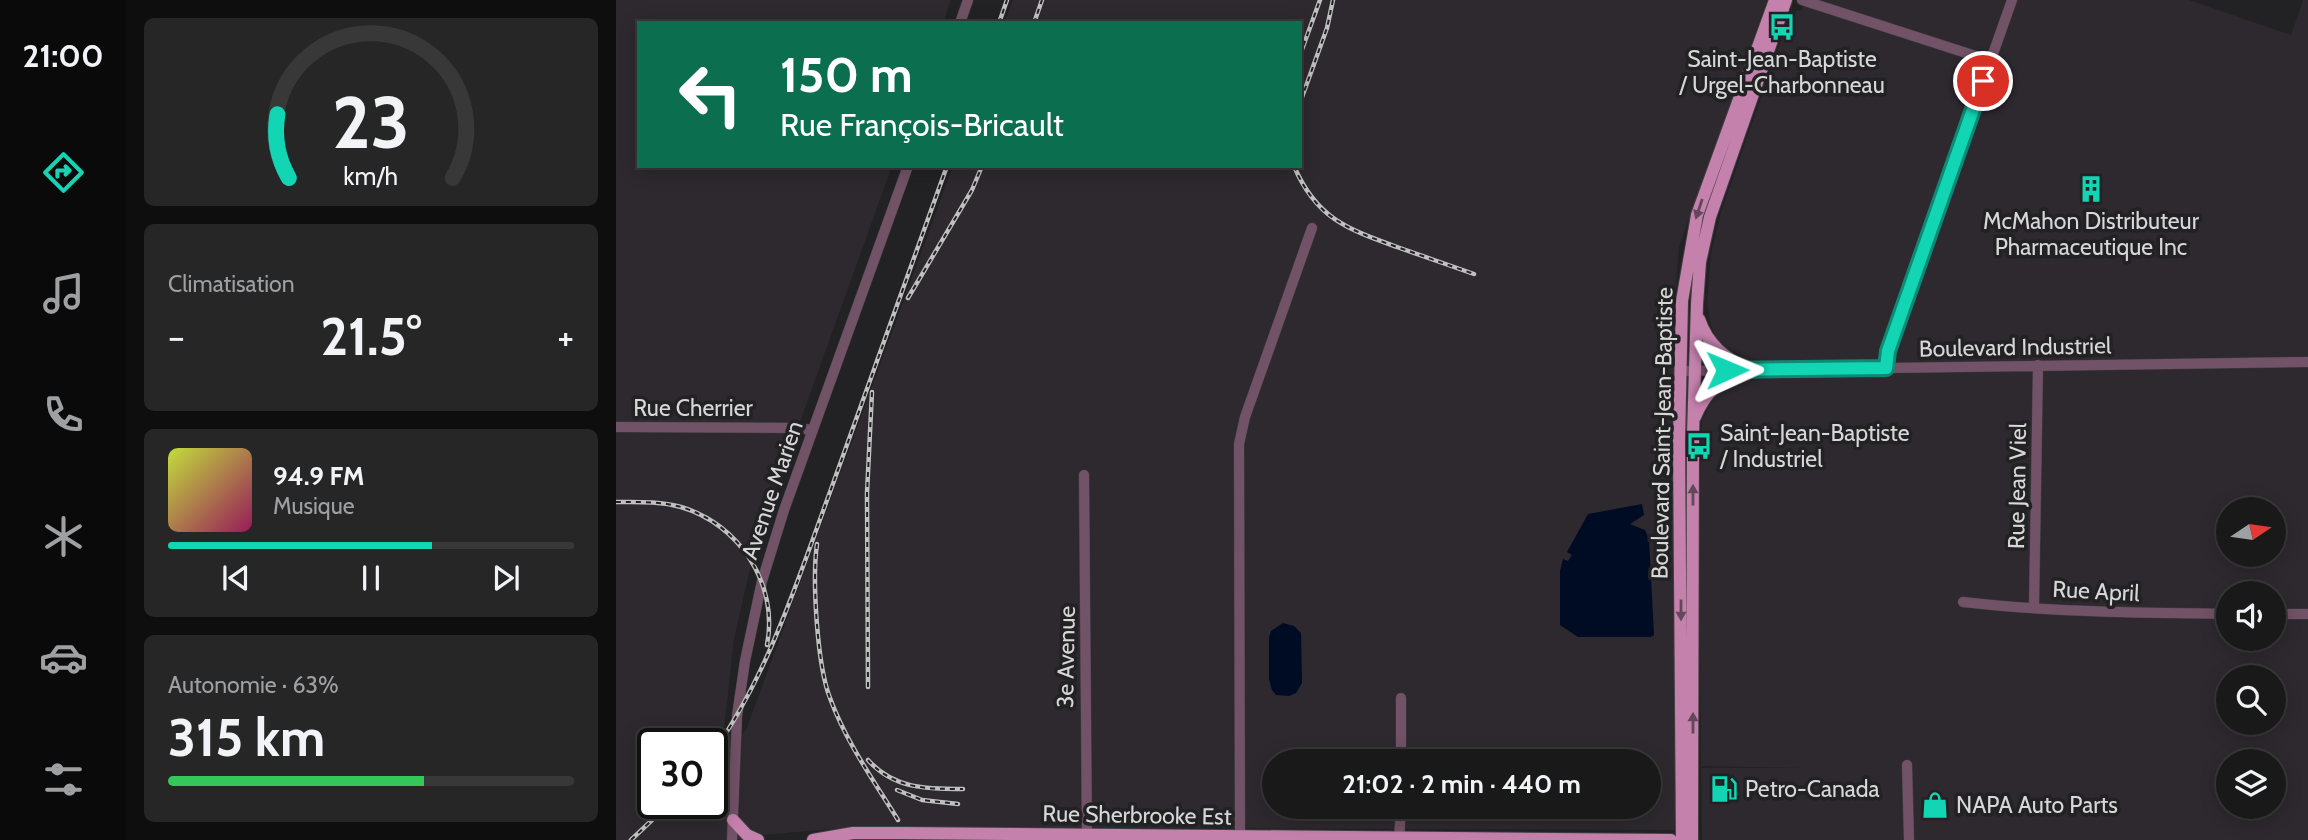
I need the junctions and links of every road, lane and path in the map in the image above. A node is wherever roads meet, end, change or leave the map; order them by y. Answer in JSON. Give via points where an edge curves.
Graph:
{"nodes":[{"id":1,"x":968,"y":0,"type":"edge"},
{"id":2,"x":1775,"y":0,"type":"edge"},
{"id":3,"x":1786,"y":0,"type":"edge"},
{"id":4,"x":1802,"y":0,"type":"edge"},
{"id":5,"x":2012,"y":0,"type":"edge"},
{"id":6,"x":961,"y":21,"type":"edge"},
{"id":7,"x":1990,"y":61,"type":"junction"},
{"id":8,"x":907,"y":168,"type":"edge"},
{"id":9,"x":1312,"y":228,"type":"dead end"},
{"id":10,"x":1697,"y":303,"type":"junction"},
{"id":11,"x":2308,"y":362,"type":"edge"},
{"id":12,"x":2038,"y":365,"type":"junction"},
{"id":13,"x":1886,"y":368,"type":"junction"},
{"id":14,"x":1748,"y":370,"type":"junction"},
{"id":15,"x":1680,"y":371,"type":"junction"},
{"id":16,"x":1694,"y":371,"type":"junction"},
{"id":17,"x":616,"y":427,"type":"edge"},
{"id":18,"x":813,"y":430,"type":"junction"},
{"id":19,"x":1693,"y":435,"type":"junction"},
{"id":20,"x":1084,"y":475,"type":"dead end"},
{"id":21,"x":1687,"y":533,"type":"junction"},
{"id":22,"x":1963,"y":602,"type":"dead end"},
{"id":23,"x":2034,"y":608,"type":"junction"},
{"id":24,"x":2216,"y":614,"type":"edge"},
{"id":25,"x":2286,"y":614,"type":"edge"},
{"id":26,"x":2308,"y":614,"type":"edge"},
{"id":27,"x":1401,"y":698,"type":"dead end"},
{"id":28,"x":1687,"y":698,"type":"junction"},
{"id":29,"x":1401,"y":749,"type":"edge"},
{"id":30,"x":1907,"y":765,"type":"dead end"},
{"id":31,"x":1400,"y":819,"type":"edge"},
{"id":32,"x":733,"y":820,"type":"junction"},
{"id":33,"x":1087,"y":838,"type":"edge"},
{"id":34,"x":1240,"y":838,"type":"edge"},
{"id":35,"x":1322,"y":839,"type":"edge"},
{"id":36,"x":1354,"y":839,"type":"edge"},
{"id":37,"x":1399,"y":839,"type":"edge"},
{"id":38,"x":1477,"y":839,"type":"edge"},
{"id":39,"x":1571,"y":839,"type":"edge"},
{"id":40,"x":732,"y":840,"type":"edge"},
{"id":41,"x":758,"y":840,"type":"edge"},
{"id":42,"x":813,"y":840,"type":"edge"},
{"id":43,"x":1671,"y":840,"type":"edge"},
{"id":44,"x":1682,"y":840,"type":"edge"},
{"id":45,"x":1692,"y":840,"type":"edge"},
{"id":46,"x":1909,"y":840,"type":"edge"}],
"edges":[{"from":1,"to":6,"type":"street"},
{"from":2,"to":15,"type":"main road","name":"Boulevard Saint-Jean-Baptiste","one_way":true,"via":[[1697,215],[1682,301]]},
{"from":3,"to":10,"type":"main road","name":"Boulevard Saint-Jean-Baptiste","via":[[1715,198],[1700,262]]},
{"from":4,"to":7,"type":"street"},
{"from":5,"to":7,"type":"street"},
{"from":7,"to":13,"type":"street","via":[[1888,351]]},
{"from":8,"to":18,"type":"street","name":"Avenue Marien"},
{"from":9,"to":34,"type":"street","via":[[1239,444]]},
{"from":10,"to":14,"type":"main road","via":[[1704,334],[1724,356]]},
{"from":10,"to":16,"type":"main road","name":"Boulevard Saint-Jean-Baptiste"},
{"from":11,"to":12,"type":"street","name":"Boulevard Industriel"},
{"from":12,"to":13,"type":"street","name":"Boulevard Industriel"},
{"from":12,"to":23,"type":"street","name":"Rue Jean Viel"},
{"from":13,"to":14,"type":"street","name":"Boulevard Industriel"},
{"from":14,"to":16,"type":"street","name":"Boulevard Industriel"},
{"from":14,"to":19,"type":"main road","via":[[1715,385],[1701,402]]},
{"from":15,"to":16,"type":"street","name":"Boulevard Industriel"},
{"from":15,"to":21,"type":"main road","name":"Boulevard Saint-Jean-Baptiste"},
{"from":16,"to":19,"type":"main road","name":"Boulevard Saint-Jean-Baptiste"},
{"from":17,"to":18,"type":"street","name":"Rue Cherrier"},
{"from":18,"to":32,"type":"street","name":"Avenue Marien","via":[[766,567],[750,635],[737,716]]},
{"from":21,"to":19,"type":"main road","name":"Boulevard Saint-Jean-Baptiste","one_way":true},
{"from":20,"to":33,"type":"street","name":"3e Avenue"},
{"from":21,"to":28,"type":"main road","name":"Boulevard Saint-Jean-Baptiste"},
{"from":22,"to":23,"type":"street","name":"Rue April"},
{"from":23,"to":24,"type":"street","name":"Rue April"},
{"from":25,"to":26,"type":"street"},
{"from":27,"to":29,"type":"street"},
{"from":28,"to":44,"type":"main road","name":"Boulevard Saint-Jean-Baptiste"},
{"from":45,"to":28,"type":"main road","name":"Boulevard Saint-Jean-Baptiste","one_way":true},
{"from":30,"to":46,"type":"street"},
{"from":31,"to":37,"type":"street"},
{"from":32,"to":40,"type":"street","name":"Avenue Marien"},
{"from":32,"to":41,"type":"main road"},
{"from":33,"to":34,"type":"main road","name":"Rue Sherbrooke Est"},
{"from":33,"to":42,"type":"main road","name":"Rue Sherbrooke Est","via":[[853,833]]},
{"from":34,"to":35,"type":"main road","name":"Rue Sherbrooke Est"},
{"from":35,"to":36,"type":"main road","name":"Rue Sherbrooke Est"},
{"from":36,"to":37,"type":"main road","name":"Rue Sherbrooke Est"},
{"from":37,"to":38,"type":"main road","name":"Rue Sherbrooke Est"},
{"from":38,"to":39,"type":"main road","name":"Rue Sherbrooke Est"},
{"from":39,"to":43,"type":"main road","name":"Rue Sherbrooke Est"}]}
